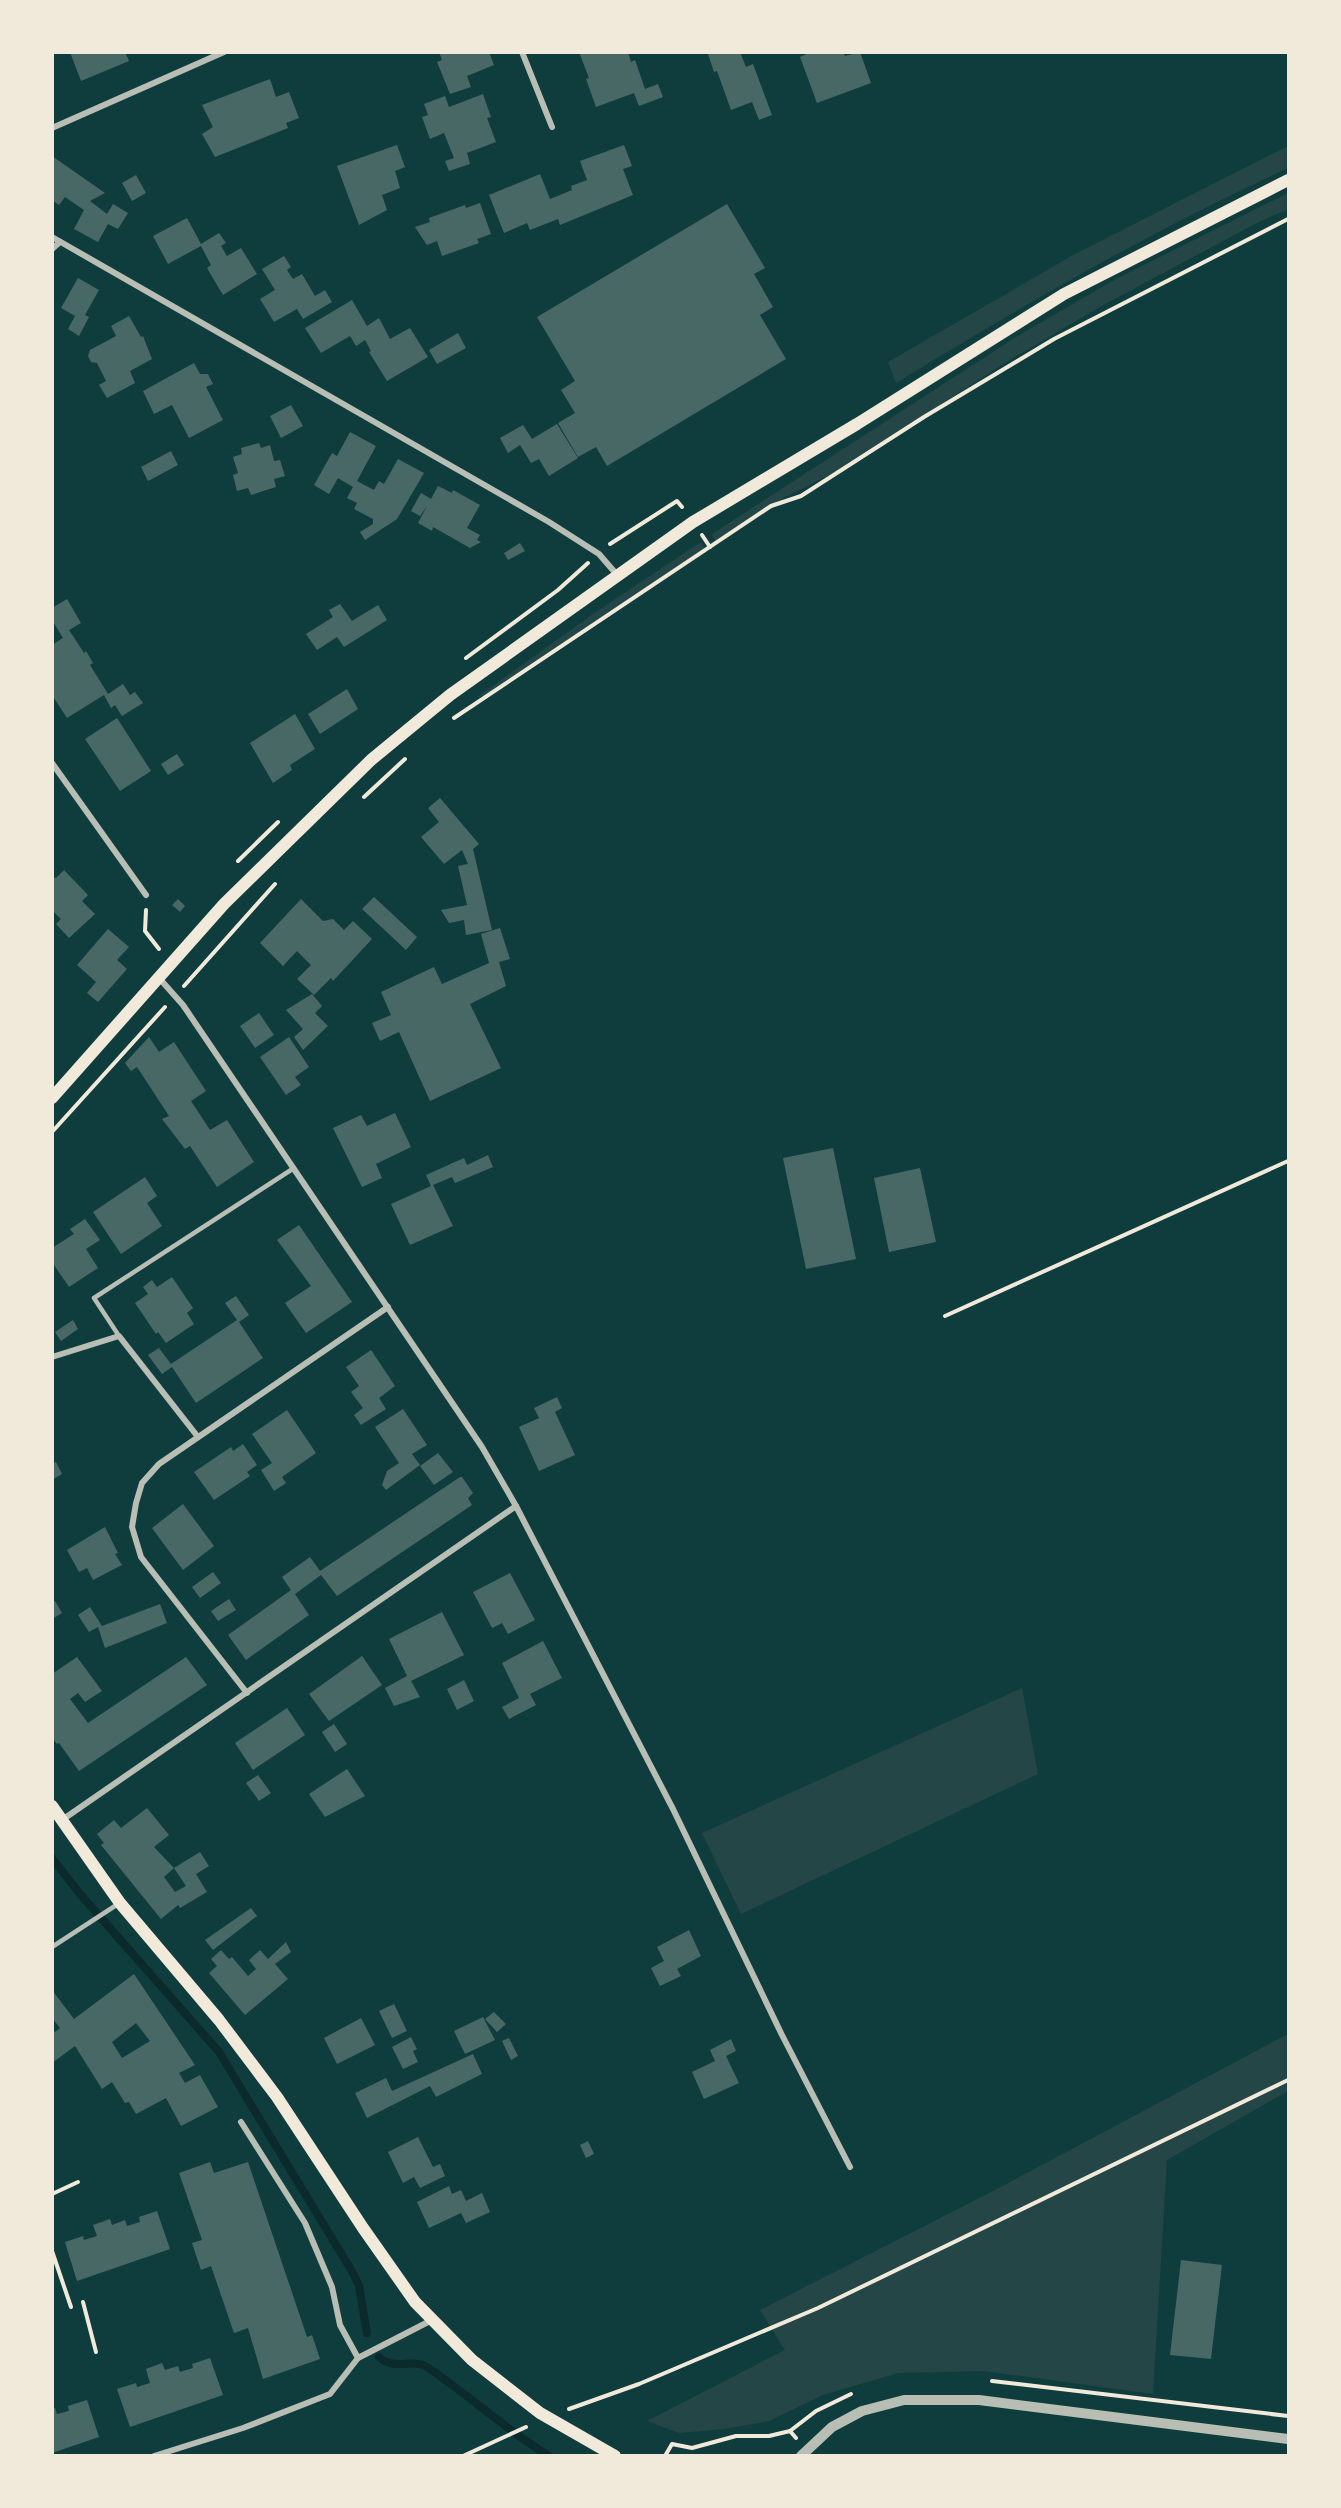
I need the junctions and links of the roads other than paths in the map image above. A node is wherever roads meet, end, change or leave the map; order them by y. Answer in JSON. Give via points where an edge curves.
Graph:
{"nodes":[{"id":1,"x":224,"y":52,"type":"edge"},
{"id":2,"x":522,"y":52,"type":"edge"},
{"id":3,"x":209,"y":56,"type":"edge"},
{"id":4,"x":552,"y":127,"type":"dead end"},
{"id":5,"x":52,"y":128,"type":"edge"},
{"id":6,"x":1288,"y":180,"type":"edge"},
{"id":7,"x":52,"y":237,"type":"edge"},
{"id":8,"x":60,"y":242,"type":"junction"},
{"id":9,"x":52,"y":249,"type":"edge"},
{"id":10,"x":618,"y":576,"type":"junction"},
{"id":11,"x":52,"y":763,"type":"edge"},
{"id":12,"x":146,"y":895,"type":"road end"},
{"id":13,"x":159,"y":978,"type":"junction"},
{"id":14,"x":52,"y":1098,"type":"edge"},
{"id":15,"x":294,"y":1168,"type":"junction"},
{"id":16,"x":388,"y":1307,"type":"junction"},
{"id":17,"x":119,"y":1336,"type":"junction"},
{"id":18,"x":52,"y":1357,"type":"edge"},
{"id":19,"x":198,"y":1437,"type":"junction"},
{"id":20,"x":516,"y":1506,"type":"junction"},
{"id":21,"x":247,"y":1693,"type":"junction"},
{"id":22,"x":52,"y":1806,"type":"edge"},
{"id":23,"x":62,"y":1820,"type":"junction"},
{"id":24,"x":120,"y":1903,"type":"junction"},
{"id":25,"x":52,"y":1947,"type":"edge"},
{"id":26,"x":241,"y":2122,"type":"dead end"},
{"id":27,"x":850,"y":2167,"type":"dead end"},
{"id":28,"x":432,"y":2320,"type":"junction"},
{"id":29,"x":358,"y":2358,"type":"junction"},
{"id":30,"x":1288,"y":2439,"type":"edge"},
{"id":31,"x":803,"y":2453,"type":"edge"},
{"id":32,"x":154,"y":2456,"type":"edge"},
{"id":33,"x":615,"y":2456,"type":"edge"}],
"edges":[{"from":1,"to":3,"type":"street"},
{"from":2,"to":4,"type":"street"},
{"from":3,"to":5,"type":"street"},
{"from":6,"to":10,"type":"main road","via":[[1064,294],[693,522]]},
{"from":7,"to":8,"type":"street"},
{"from":8,"to":9,"type":"street"},
{"from":8,"to":10,"type":"street","via":[[549,522],[599,554]]},
{"from":10,"to":13,"type":"main road","via":[[450,694],[371,760],[224,904]]},
{"from":11,"to":12,"type":"street"},
{"from":13,"to":14,"type":"main road"},
{"from":13,"to":15,"type":"street","via":[[176,995]]},
{"from":15,"to":16,"type":"street"},
{"from":15,"to":17,"type":"lane","via":[[94,1298]]},
{"from":16,"to":19,"type":"street"},
{"from":16,"to":20,"type":"street","via":[[482,1447]]},
{"from":17,"to":18,"type":"street"},
{"from":17,"to":19,"type":"street"},
{"from":19,"to":21,"type":"street","via":[[159,1464],[142,1483],[132,1527],[141,1557]]},
{"from":20,"to":21,"type":"street"},
{"from":20,"to":27,"type":"street","via":[[673,1809]]},
{"from":21,"to":23,"type":"street"},
{"from":22,"to":23,"type":"main road"},
{"from":23,"to":24,"type":"main road"},
{"from":24,"to":25,"type":"lane"},
{"from":24,"to":28,"type":"main road","via":[[277,2097],[402,2284]]},
{"from":26,"to":29,"type":"street","via":[[305,2223],[332,2287],[340,2325]]},
{"from":28,"to":29,"type":"street"},
{"from":28,"to":33,"type":"main road","via":[[471,2360],[540,2413]]},
{"from":29,"to":32,"type":"street","via":[[330,2394],[243,2428]]},
{"from":30,"to":31,"type":"street","via":[[979,2400],[904,2400],[862,2411],[832,2427]]}]}
